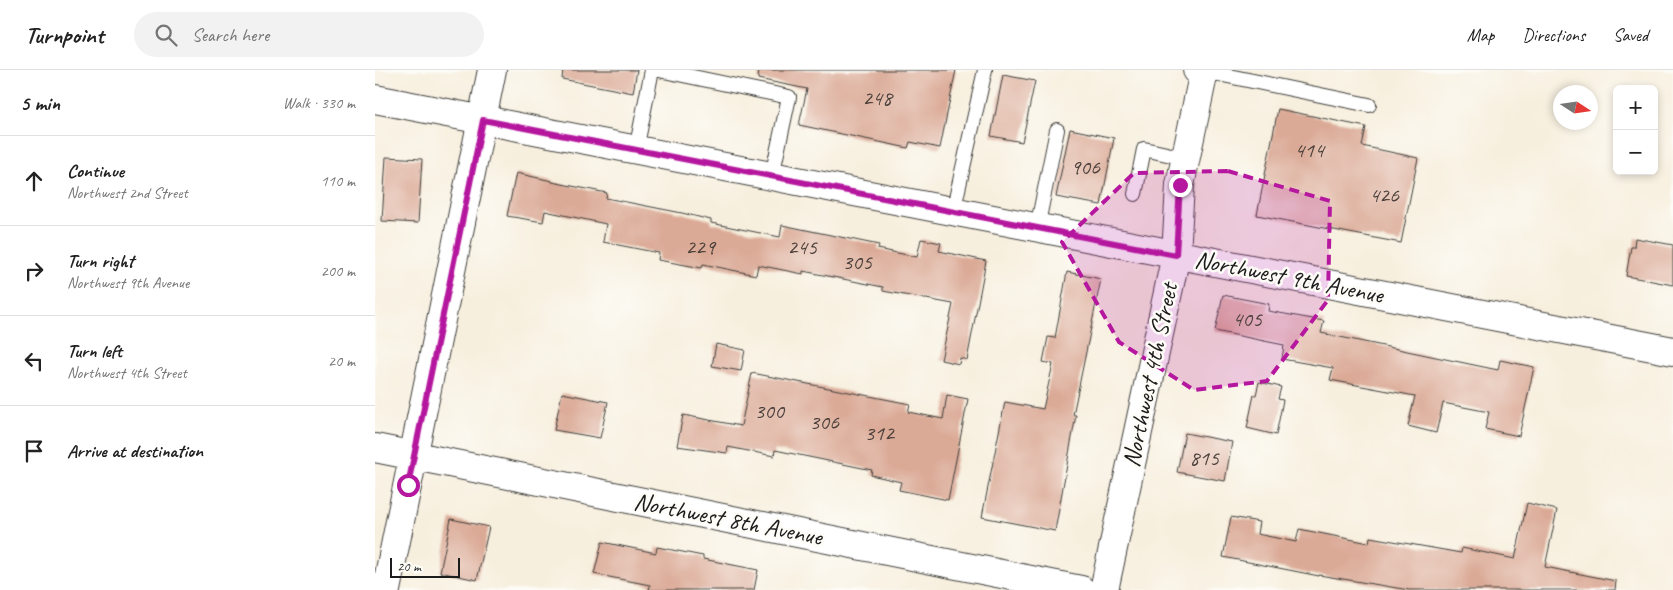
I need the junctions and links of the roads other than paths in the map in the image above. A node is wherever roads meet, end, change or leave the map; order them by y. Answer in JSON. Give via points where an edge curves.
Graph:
{"nodes":[{"id":1,"x":492,"y":70,"type":"edge"},
{"id":2,"x":652,"y":70,"type":"edge"},
{"id":3,"x":659,"y":70,"type":"edge"},
{"id":4,"x":985,"y":70,"type":"edge"},
{"id":5,"x":1201,"y":71,"type":"edge"},
{"id":6,"x":375,"y":99,"type":"edge"},
{"id":7,"x":1369,"y":105,"type":"dead end"},
{"id":8,"x":483,"y":120,"type":"junction"},
{"id":9,"x":1057,"y":130,"type":"dead end"},
{"id":10,"x":636,"y":150,"type":"junction"},
{"id":11,"x":1185,"y":158,"type":"junction"},
{"id":12,"x":772,"y":176,"type":"junction"},
{"id":13,"x":1135,"y":194,"type":"dead end"},
{"id":14,"x":953,"y":212,"type":"junction"},
{"id":15,"x":1037,"y":228,"type":"junction"},
{"id":16,"x":1176,"y":255,"type":"junction"},
{"id":17,"x":1673,"y":351,"type":"edge"},
{"id":18,"x":375,"y":448,"type":"edge"},
{"id":19,"x":413,"y":456,"type":"junction"},
{"id":20,"x":386,"y":590,"type":"edge"},
{"id":21,"x":1081,"y":590,"type":"edge"},
{"id":22,"x":1104,"y":590,"type":"edge"}],
"edges":[{"from":1,"to":8,"type":"street"},
{"from":2,"to":10,"type":"lane"},
{"from":3,"to":12,"type":"lane","via":[[789,96]]},
{"from":4,"to":14,"type":"lane"},
{"from":5,"to":7,"type":"lane"},
{"from":5,"to":11,"type":"street","name":"Northwest 4th Street"},
{"from":6,"to":8,"type":"street","name":"Northwest 9th Avenue"},
{"from":8,"to":10,"type":"street","name":"Northwest 9th Avenue"},
{"from":8,"to":19,"type":"street"},
{"from":9,"to":15,"type":"lane"},
{"from":10,"to":12,"type":"street","name":"Northwest 9th Avenue"},
{"from":11,"to":13,"type":"lane","via":[[1144,149]]},
{"from":11,"to":16,"type":"street","name":"Northwest 4th Street"},
{"from":12,"to":14,"type":"street","name":"Northwest 9th Avenue"},
{"from":14,"to":15,"type":"street","name":"Northwest 9th Avenue"},
{"from":15,"to":16,"type":"street","name":"Northwest 9th Avenue"},
{"from":16,"to":17,"type":"street","name":"Northwest 9th Avenue"},
{"from":16,"to":22,"type":"street","name":"Northwest 4th Street"},
{"from":18,"to":19,"type":"street","name":"Northwest 8th Avenue"},
{"from":19,"to":20,"type":"street"},
{"from":19,"to":21,"type":"street","name":"Northwest 8th Avenue"}]}
